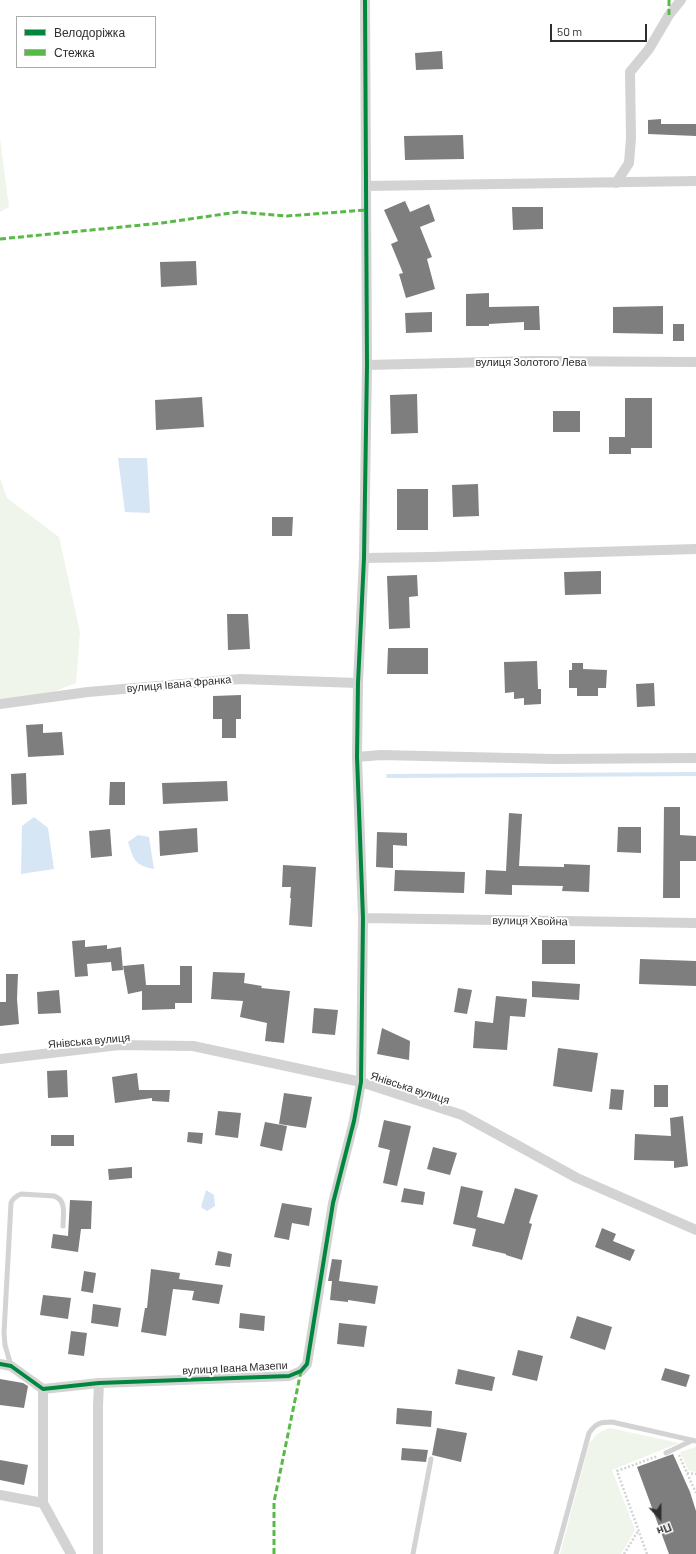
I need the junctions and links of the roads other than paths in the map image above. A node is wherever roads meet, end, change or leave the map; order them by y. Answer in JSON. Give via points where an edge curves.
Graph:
{"nodes":[{"id":1,"x":365,"y":0,"type":"edge"},
{"id":2,"x":682,"y":0,"type":"edge"},
{"id":3,"x":696,"y":181,"type":"edge"},
{"id":4,"x":616,"y":182,"type":"junction"},
{"id":5,"x":366,"y":186,"type":"junction"},
{"id":6,"x":696,"y":362,"type":"edge"},
{"id":7,"x":367,"y":365,"type":"junction"},
{"id":8,"x":696,"y":549,"type":"edge"},
{"id":9,"x":364,"y":558,"type":"junction"},
{"id":10,"x":358,"y":683,"type":"junction"},
{"id":11,"x":0,"y":704,"type":"edge"},
{"id":12,"x":357,"y":757,"type":"junction"},
{"id":13,"x":696,"y":758,"type":"edge"},
{"id":14,"x":363,"y":918,"type":"junction"},
{"id":15,"x":696,"y":923,"type":"edge"},
{"id":16,"x":0,"y":1059,"type":"edge"},
{"id":17,"x":362,"y":1082,"type":"junction"},
{"id":18,"x":63,"y":1226,"type":"dead end"},
{"id":19,"x":696,"y":1230,"type":"edge"},
{"id":20,"x":0,"y":1364,"type":"edge"},
{"id":21,"x":11,"y":1366,"type":"junction"},
{"id":22,"x":99,"y":1383,"type":"junction"},
{"id":23,"x":43,"y":1389,"type":"junction"},
{"id":24,"x":694,"y":1441,"type":"edge"},
{"id":25,"x":666,"y":1453,"type":"road end"},
{"id":26,"x":431,"y":1459,"type":"dead end"},
{"id":27,"x":0,"y":1495,"type":"edge"},
{"id":28,"x":43,"y":1503,"type":"junction"},
{"id":29,"x":71,"y":1554,"type":"edge"},
{"id":30,"x":98,"y":1554,"type":"edge"},
{"id":31,"x":413,"y":1554,"type":"edge"},
{"id":32,"x":556,"y":1554,"type":"edge"}],
"edges":[{"from":1,"to":5,"type":"street","name":"вулиця Івана Мазепи"},
{"from":2,"to":4,"type":"street","via":[[630,72],[629,163]]},
{"from":3,"to":4,"type":"street"},
{"from":4,"to":5,"type":"street"},
{"from":5,"to":7,"type":"street","name":"вулиця Івана Мазепи"},
{"from":6,"to":7,"type":"street","name":"вулиця Золотого Лева","via":[[533,361]]},
{"from":7,"to":9,"type":"street","name":"вулиця Івана Мазепи"},
{"from":8,"to":9,"type":"street"},
{"from":9,"to":10,"type":"street","name":"вулиця Івана Мазепи"},
{"from":10,"to":11,"type":"street","name":"вулиця Івана Франка","via":[[240,679],[88,692]]},
{"from":10,"to":12,"type":"street","name":"вулиця Івана Мазепи"},
{"from":12,"to":13,"type":"street","via":[[381,755],[554,759]]},
{"from":12,"to":14,"type":"street","name":"вулиця Івана Мазепи"},
{"from":14,"to":15,"type":"street","name":"вулиця Хвойна"},
{"from":14,"to":17,"type":"street","name":"вулиця Івана Мазепи"},
{"from":16,"to":17,"type":"street","name":"Янівська вулиця","via":[[119,1045],[193,1046]]},
{"from":17,"to":19,"type":"street","name":"Янівська вулиця","via":[[462,1115],[576,1178]]},
{"from":17,"to":22,"type":"street","name":"вулиця Івана Мазепи","via":[[333,1203],[307,1364],[301,1371],[289,1376]]},
{"from":18,"to":21,"type":"lane","via":[[64,1206],[59,1198],[22,1194],[17,1195],[11,1203],[4,1323],[5,1345]]},
{"from":20,"to":21,"type":"street"},
{"from":21,"to":23,"type":"street"},
{"from":22,"to":23,"type":"street","name":"вулиця Івана Мазепи"},
{"from":22,"to":30,"type":"street"},
{"from":23,"to":28,"type":"street"},
{"from":24,"to":25,"type":"lane"},
{"from":24,"to":32,"type":"lane","via":[[612,1422],[594,1425],[589,1433]]},
{"from":26,"to":31,"type":"lane"},
{"from":27,"to":28,"type":"street"},
{"from":28,"to":29,"type":"street"}]}
